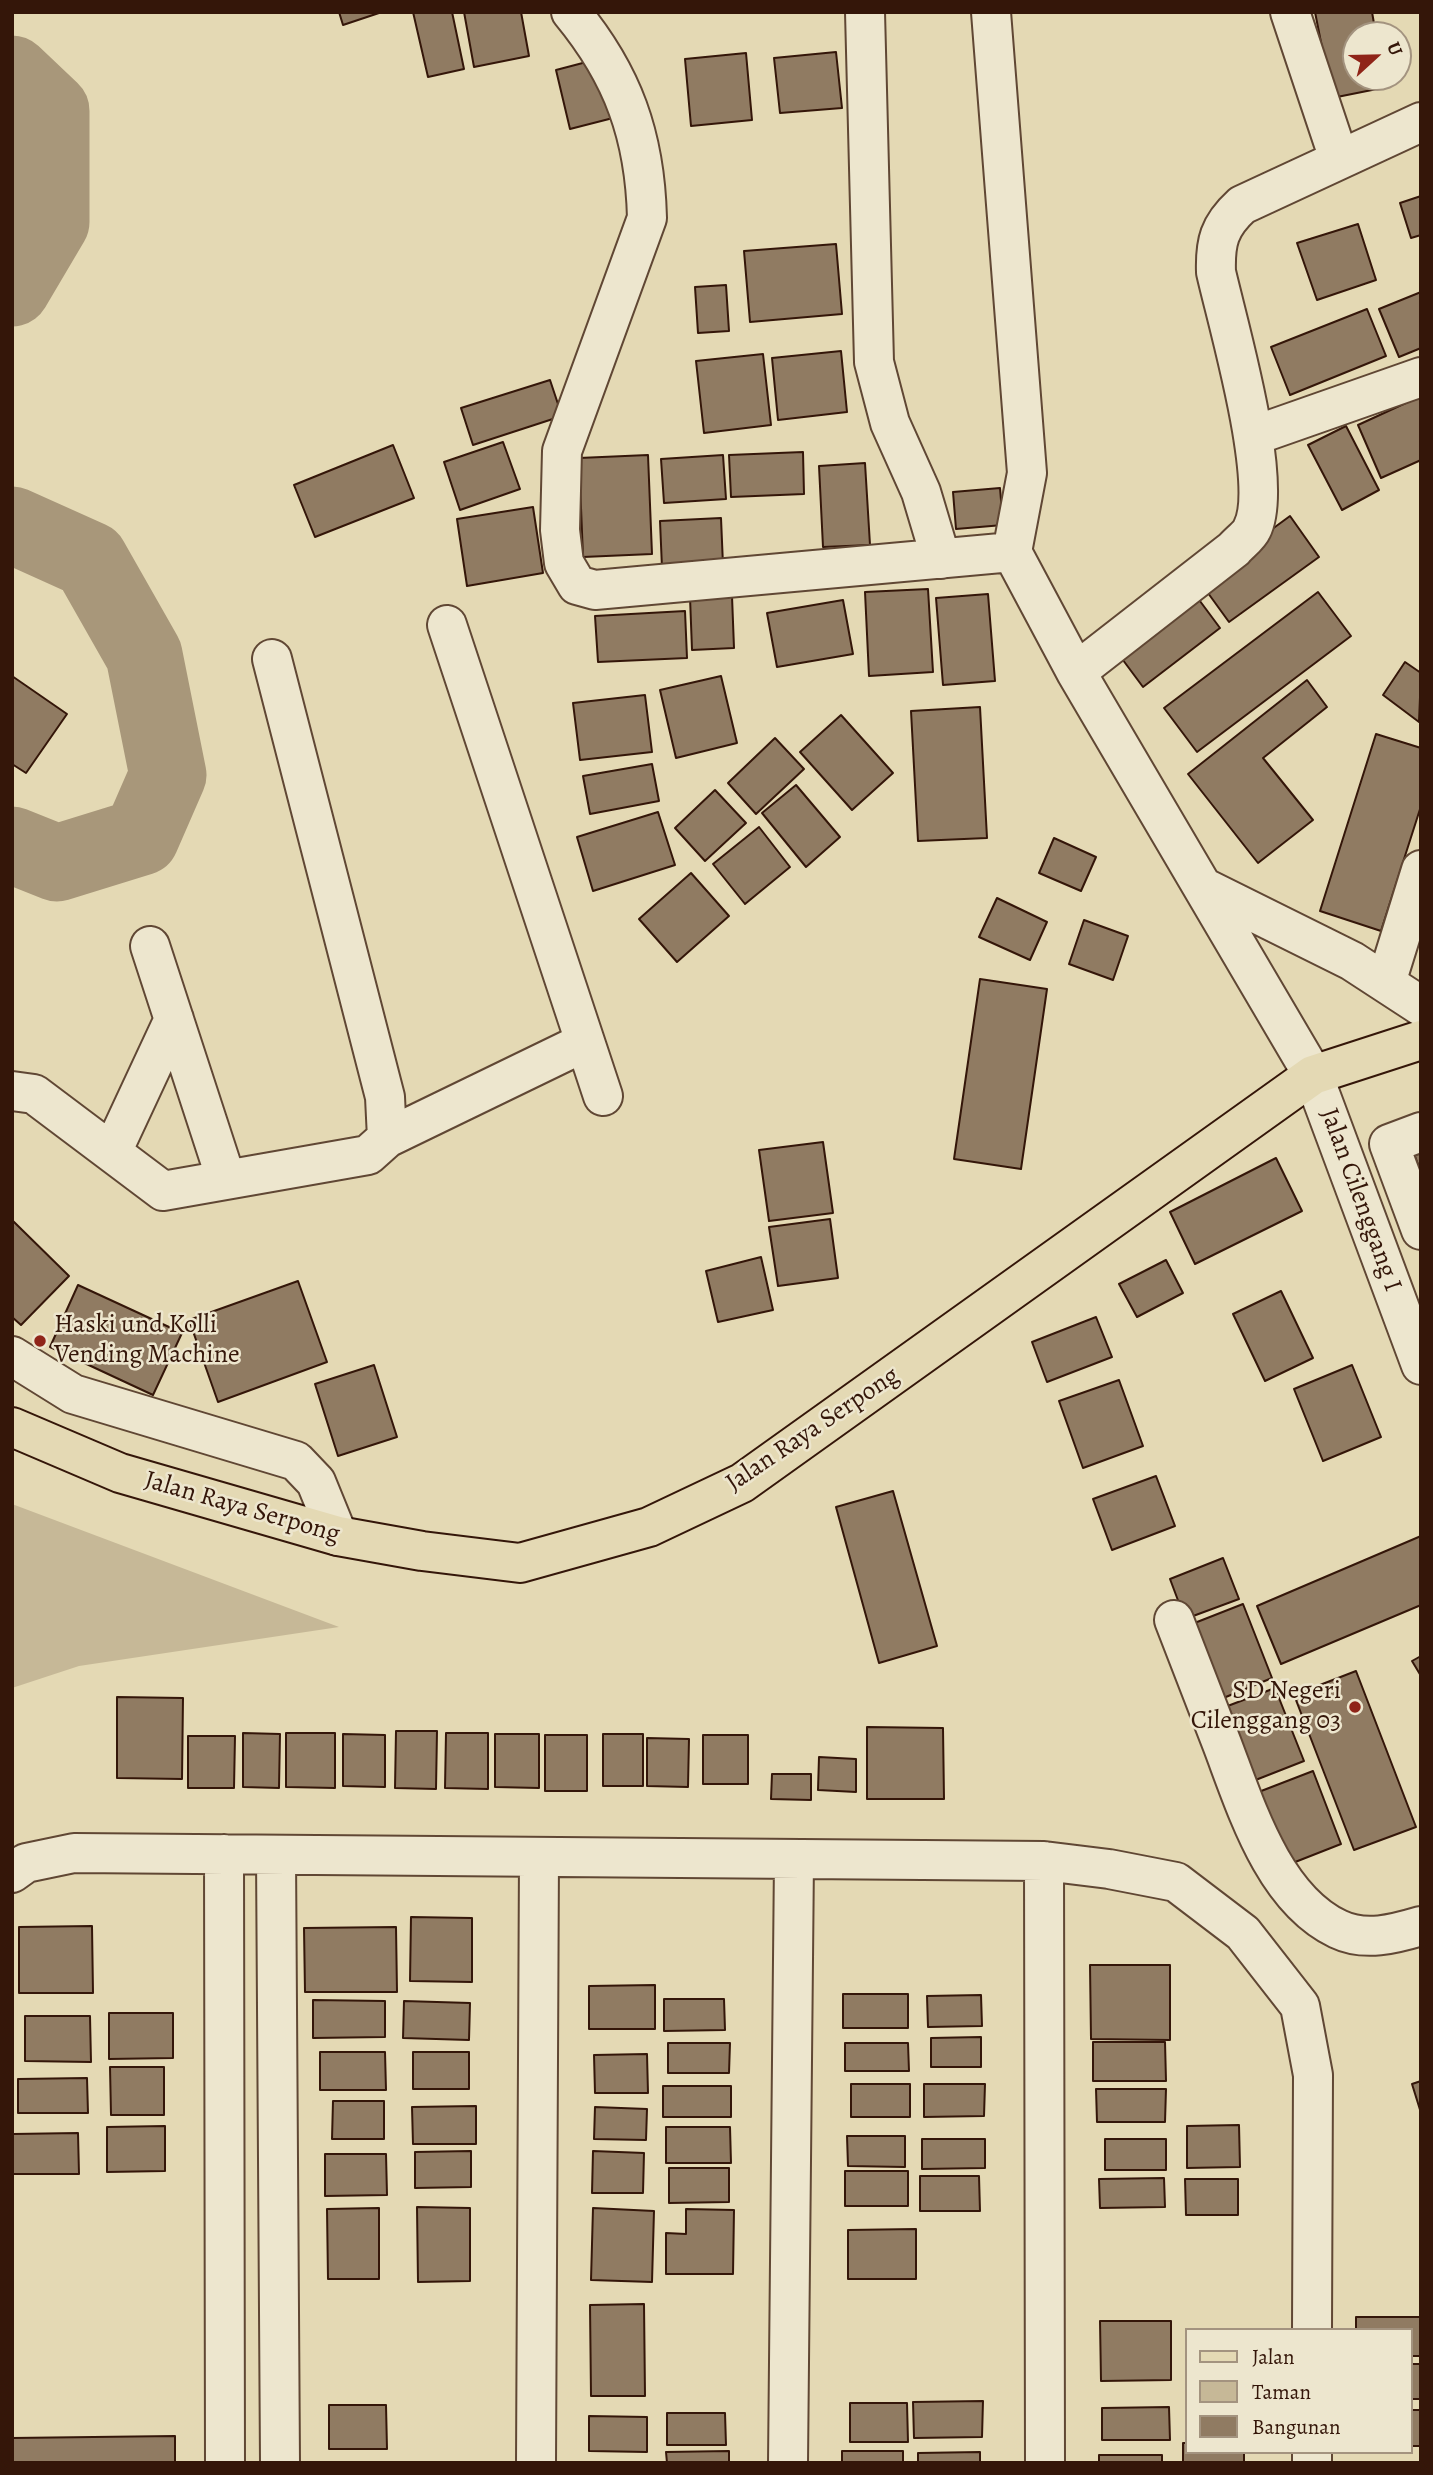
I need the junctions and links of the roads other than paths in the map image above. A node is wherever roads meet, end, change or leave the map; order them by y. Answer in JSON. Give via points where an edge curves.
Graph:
{"nodes":[{"id":1,"x":571,"y":12,"type":"edge"},
{"id":2,"x":864,"y":12,"type":"edge"},
{"id":3,"x":991,"y":12,"type":"edge"},
{"id":4,"x":1290,"y":12,"type":"edge"},
{"id":5,"x":1421,"y":121,"type":"edge"},
{"id":6,"x":1339,"y":159,"type":"junction"},
{"id":7,"x":1421,"y":377,"type":"edge"},
{"id":8,"x":1253,"y":436,"type":"junction"},
{"id":9,"x":1012,"y":552,"type":"junction"},
{"id":10,"x":941,"y":559,"type":"junction"},
{"id":11,"x":447,"y":625,"type":"dead end"},
{"id":12,"x":272,"y":659,"type":"dead end"},
{"id":13,"x":1076,"y":672,"type":"junction"},
{"id":14,"x":1421,"y":870,"type":"edge"},
{"id":15,"x":1203,"y":887,"type":"junction"},
{"id":16,"x":150,"y":946,"type":"dead end"},
{"id":17,"x":1386,"y":984,"type":"junction"},
{"id":18,"x":1421,"y":1006,"type":"edge"},
{"id":19,"x":174,"y":1019,"type":"junction"},
{"id":20,"x":1421,"y":1040,"type":"edge"},
{"id":21,"x":585,"y":1042,"type":"junction"},
{"id":22,"x":1313,"y":1075,"type":"junction"},
{"id":23,"x":12,"y":1091,"type":"edge"},
{"id":24,"x":603,"y":1096,"type":"dead end"},
{"id":25,"x":1421,"y":1132,"type":"edge"},
{"id":26,"x":387,"y":1138,"type":"junction"},
{"id":27,"x":112,"y":1152,"type":"junction"},
{"id":28,"x":226,"y":1179,"type":"junction"},
{"id":29,"x":1421,"y":1230,"type":"edge"},
{"id":30,"x":12,"y":1356,"type":"edge"},
{"id":31,"x":1421,"y":1365,"type":"edge"},
{"id":32,"x":12,"y":1427,"type":"edge"},
{"id":33,"x":338,"y":1536,"type":"junction"},
{"id":34,"x":1174,"y":1619,"type":"dead end"},
{"id":35,"x":225,"y":1854,"type":"junction"},
{"id":36,"x":276,"y":1855,"type":"junction"},
{"id":37,"x":540,"y":1857,"type":"junction"},
{"id":38,"x":794,"y":1859,"type":"junction"},
{"id":39,"x":1044,"y":1861,"type":"junction"},
{"id":40,"x":12,"y":1873,"type":"edge"},
{"id":41,"x":1421,"y":1926,"type":"edge"},
{"id":42,"x":1312,"y":2328,"type":"edge"},
{"id":43,"x":225,"y":2463,"type":"edge"},
{"id":44,"x":281,"y":2463,"type":"edge"},
{"id":45,"x":536,"y":2463,"type":"edge"},
{"id":46,"x":788,"y":2463,"type":"edge"},
{"id":47,"x":1045,"y":2463,"type":"edge"}],
"edges":[{"from":1,"to":10,"type":"street","via":[[606,59],[635,125],[646,177],[647,218],[562,451],[560,530],[564,563],[577,585],[595,590]]},
{"from":2,"to":10,"type":"street","via":[[874,362],[890,423],[921,492]]},
{"from":3,"to":9,"type":"street","via":[[1027,473]]},
{"from":4,"to":6,"type":"street"},
{"from":5,"to":6,"type":"street"},
{"from":6,"to":8,"type":"street","via":[[1242,205],[1228,218],[1215,249],[1216,272]]},
{"from":7,"to":8,"type":"street"},
{"from":8,"to":13,"type":"street","via":[[1259,480],[1252,529],[1234,549]]},
{"from":9,"to":10,"type":"street"},
{"from":9,"to":13,"type":"street","name":"Jalan Cilenggang I"},
{"from":11,"to":21,"type":"street"},
{"from":12,"to":26,"type":"street","via":[[385,1097]]},
{"from":13,"to":15,"type":"street","name":"Jalan Cilenggang I"},
{"from":14,"to":17,"type":"street"},
{"from":15,"to":17,"type":"street","via":[[1352,961]]},
{"from":15,"to":22,"type":"street","name":"Jalan Cilenggang I"},
{"from":16,"to":19,"type":"street"},
{"from":17,"to":18,"type":"street"},
{"from":19,"to":27,"type":"street"},
{"from":19,"to":28,"type":"street"},
{"from":20,"to":22,"type":"main road","name":"Jalan Raya Serpong"},
{"from":21,"to":24,"type":"street"},
{"from":21,"to":26,"type":"street"},
{"from":22,"to":31,"type":"street","name":"Jalan Cilenggang I"},
{"from":22,"to":33,"type":"main road","name":"Jalan Raya Serpong","via":[[742,1483],[649,1527],[520,1563]]},
{"from":23,"to":27,"type":"street","via":[[34,1094]]},
{"from":25,"to":29,"type":"street","via":[[1389,1144]]},
{"from":26,"to":28,"type":"street","via":[[368,1155]]},
{"from":27,"to":28,"type":"street","via":[[163,1191]]},
{"from":30,"to":33,"type":"street","via":[[73,1394],[296,1461],[316,1482]]},
{"from":32,"to":33,"type":"main road","name":"Jalan Raya Serpong","via":[[120,1473]]},
{"from":34,"to":41,"type":"street","via":[[1259,1842],[1303,1906],[1338,1929],[1362,1936]]},
{"from":35,"to":36,"type":"street"},
{"from":35,"to":40,"type":"street","via":[[74,1853],[26,1863]]},
{"from":35,"to":43,"type":"street"},
{"from":36,"to":37,"type":"street"},
{"from":36,"to":44,"type":"street"},
{"from":37,"to":38,"type":"street"},
{"from":37,"to":45,"type":"street"},
{"from":38,"to":39,"type":"street"},
{"from":38,"to":46,"type":"street"},
{"from":39,"to":42,"type":"street","via":[[1176,1882],[1243,1933],[1300,2006],[1313,2076]]},
{"from":39,"to":47,"type":"street"}]}
